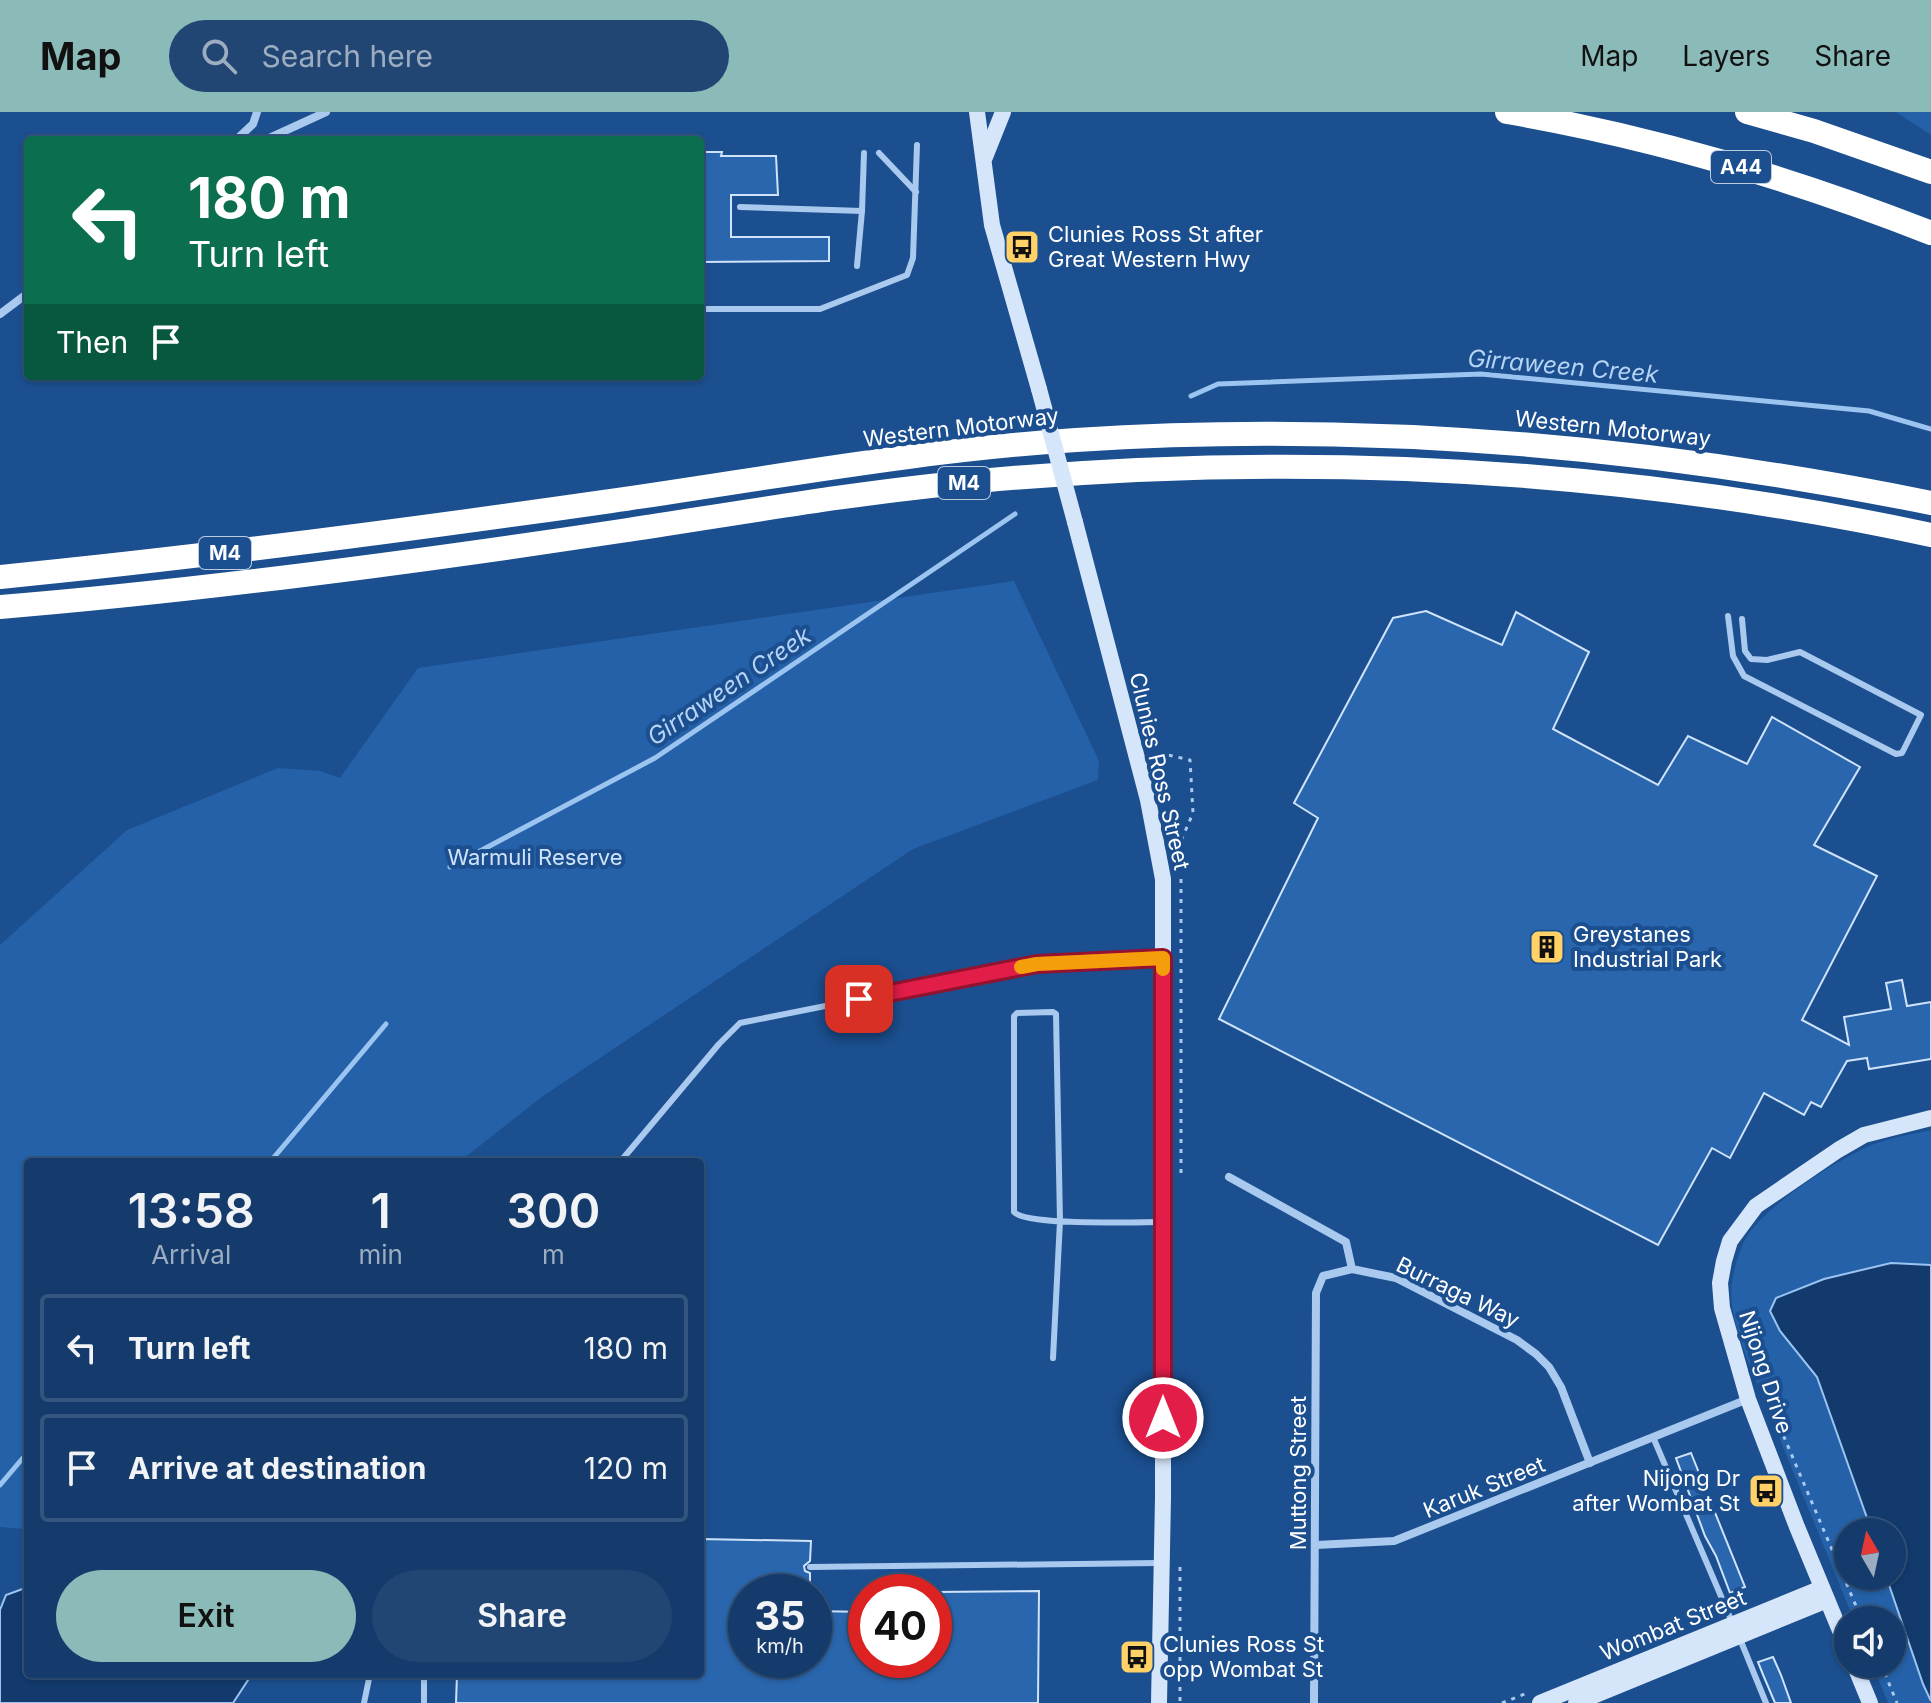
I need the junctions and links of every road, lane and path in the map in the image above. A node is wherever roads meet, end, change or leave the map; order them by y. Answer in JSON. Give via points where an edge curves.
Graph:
{"nodes":[{"id":1,"x":257,"y":112,"type":"edge"},
{"id":2,"x":326,"y":112,"type":"edge"},
{"id":3,"x":977,"y":112,"type":"edge"},
{"id":4,"x":1003,"y":112,"type":"edge"},
{"id":5,"x":1507,"y":112,"type":"edge"},
{"id":6,"x":1747,"y":112,"type":"edge"},
{"id":7,"x":240,"y":136,"type":"edge"},
{"id":8,"x":274,"y":136,"type":"edge"},
{"id":9,"x":917,"y":145,"type":"dead end"},
{"id":10,"x":864,"y":153,"type":"dead end"},
{"id":11,"x":879,"y":153,"type":"dead end"},
{"id":12,"x":983,"y":166,"type":"junction"},
{"id":13,"x":1931,"y":172,"type":"edge"},
{"id":14,"x":916,"y":192,"type":"junction"},
{"id":15,"x":740,"y":207,"type":"dead end"},
{"id":16,"x":862,"y":211,"type":"junction"},
{"id":17,"x":1931,"y":233,"type":"edge"},
{"id":18,"x":857,"y":266,"type":"dead end"},
{"id":19,"x":24,"y":296,"type":"edge"},
{"id":20,"x":704,"y":309,"type":"edge"},
{"id":21,"x":0,"y":314,"type":"edge"},
{"id":22,"x":1931,"y":503,"type":"edge"},
{"id":23,"x":1931,"y":535,"type":"edge"},
{"id":24,"x":0,"y":577,"type":"edge"},
{"id":25,"x":0,"y":607,"type":"edge"},
{"id":26,"x":1728,"y":616,"type":"dead end"},
{"id":27,"x":1742,"y":619,"type":"dead end"},
{"id":28,"x":1159,"y":753,"type":"dead end"},
{"id":29,"x":1193,"y":813,"type":"dead end"},
{"id":30,"x":1163,"y":958,"type":"junction"},
{"id":31,"x":1931,"y":1118,"type":"edge"},
{"id":32,"x":623,"y":1158,"type":"edge"},
{"id":33,"x":1229,"y":1177,"type":"dead end"},
{"id":34,"x":1060,"y":1221,"type":"junction"},
{"id":35,"x":1163,"y":1222,"type":"junction"},
{"id":36,"x":1352,"y":1269,"type":"junction"},
{"id":37,"x":1053,"y":1358,"type":"dead end"},
{"id":38,"x":1764,"y":1390,"type":"dead end"},
{"id":39,"x":1748,"y":1399,"type":"junction"},
{"id":40,"x":1653,"y":1437,"type":"junction"},
{"id":41,"x":1590,"y":1463,"type":"junction"},
{"id":42,"x":1316,"y":1545,"type":"junction"},
{"id":43,"x":1162,"y":1563,"type":"junction"},
{"id":44,"x":810,"y":1567,"type":"dead end"},
{"id":45,"x":1825,"y":1594,"type":"junction"},
{"id":46,"x":1856,"y":1606,"type":"edge"},
{"id":47,"x":1834,"y":1616,"type":"edge"},
{"id":48,"x":1736,"y":1629,"type":"junction"},
{"id":49,"x":369,"y":1678,"type":"edge"},
{"id":50,"x":424,"y":1678,"type":"edge"},
{"id":51,"x":1860,"y":1678,"type":"edge"},
{"id":52,"x":1887,"y":1678,"type":"edge"},
{"id":53,"x":1161,"y":1701,"type":"edge"},
{"id":54,"x":364,"y":1703,"type":"edge"},
{"id":55,"x":424,"y":1703,"type":"edge"},
{"id":56,"x":1314,"y":1703,"type":"edge"},
{"id":57,"x":1540,"y":1703,"type":"edge"},
{"id":58,"x":1576,"y":1703,"type":"edge"},
{"id":59,"x":1766,"y":1703,"type":"edge"},
{"id":60,"x":1870,"y":1703,"type":"edge"},
{"id":61,"x":1897,"y":1703,"type":"edge"}],
"edges":[{"from":1,"to":7,"type":"street"},
{"from":2,"to":8,"type":"street"},
{"from":3,"to":12,"type":"street","name":"Clunies Ross Street"},
{"from":4,"to":12,"type":"street"},
{"from":5,"to":17,"type":"highway","number":"A44","via":[[1771,176]]},
{"from":6,"to":13,"type":"highway","number":"A44"},
{"from":9,"to":14,"type":"lane"},
{"from":10,"to":16,"type":"lane"},
{"from":11,"to":14,"type":"lane"},
{"from":12,"to":30,"type":"street","name":"Clunies Ross Street","bridge":true,"via":[[992,225],[1158,844]]},
{"from":14,"to":20,"type":"lane","via":[[913,258],[907,275],[820,309]]},
{"from":15,"to":16,"type":"lane"},
{"from":16,"to":18,"type":"lane"},
{"from":19,"to":21,"type":"street"},
{"from":22,"to":24,"type":"highway","name":"Western Motorway","number":"M4","via":[[1741,468],[1542,446],[1402,437],[1163,436],[915,456],[406,530]]},
{"from":23,"to":25,"type":"highway","number":"M4","via":[[1741,499],[1540,475],[1341,465],[1187,467],[911,489],[410,560]]},
{"from":26,"to":27,"type":"lane","via":[[1733,656],[1744,676],[1902,753],[1921,715],[1800,652],[1751,659],[1745,651]]},
{"from":28,"to":29,"type":"path","via":[[1190,760]]},
{"from":30,"to":32,"type":"lane","via":[[1037,964],[740,1023]]},
{"from":30,"to":35,"type":"street","name":"Clunies Ross Street"},
{"from":31,"to":39,"type":"street","name":"Nijong Drive","via":[[1851,1143],[1756,1206],[1742,1222],[1730,1241],[1720,1283]]},
{"from":33,"to":36,"type":"street","via":[[1346,1242]]},
{"from":34,"to":34,"type":"lane","via":[[1056,1014],[1017,1013],[1014,1212],[1022,1219]]},
{"from":34,"to":35,"type":"lane"},
{"from":34,"to":37,"type":"lane"},
{"from":35,"to":43,"type":"street","name":"Clunies Ross Street"},
{"from":36,"to":41,"type":"street","name":"Burraga Way","via":[[1396,1278],[1536,1354],[1561,1387]]},
{"from":36,"to":42,"type":"street","name":"Muttong Street","via":[[1323,1276],[1316,1293]]},
{"from":38,"to":46,"type":"path"},
{"from":39,"to":40,"type":"street","name":"Karuk Street"},
{"from":39,"to":45,"type":"street","name":"Nijong Drive"},
{"from":40,"to":41,"type":"street","name":"Karuk Street"},
{"from":40,"to":48,"type":"lane"},
{"from":41,"to":42,"type":"street","name":"Karuk Street","via":[[1394,1541]]},
{"from":42,"to":56,"type":"street","name":"Muttong Street"},
{"from":43,"to":44,"type":"lane"},
{"from":43,"to":53,"type":"street","name":"Clunies Ross Street"},
{"from":45,"to":47,"type":"street","name":"Nijong Drive"},
{"from":45,"to":48,"type":"street","name":"Wombat Street"},
{"from":48,"to":57,"type":"street","name":"Wombat Street"},
{"from":48,"to":58,"type":"street","name":"Wombat Street"},
{"from":48,"to":59,"type":"lane"},
{"from":49,"to":54,"type":"lane"},
{"from":50,"to":55,"type":"lane"},
{"from":51,"to":60,"type":"street"},
{"from":52,"to":61,"type":"path"}]}
